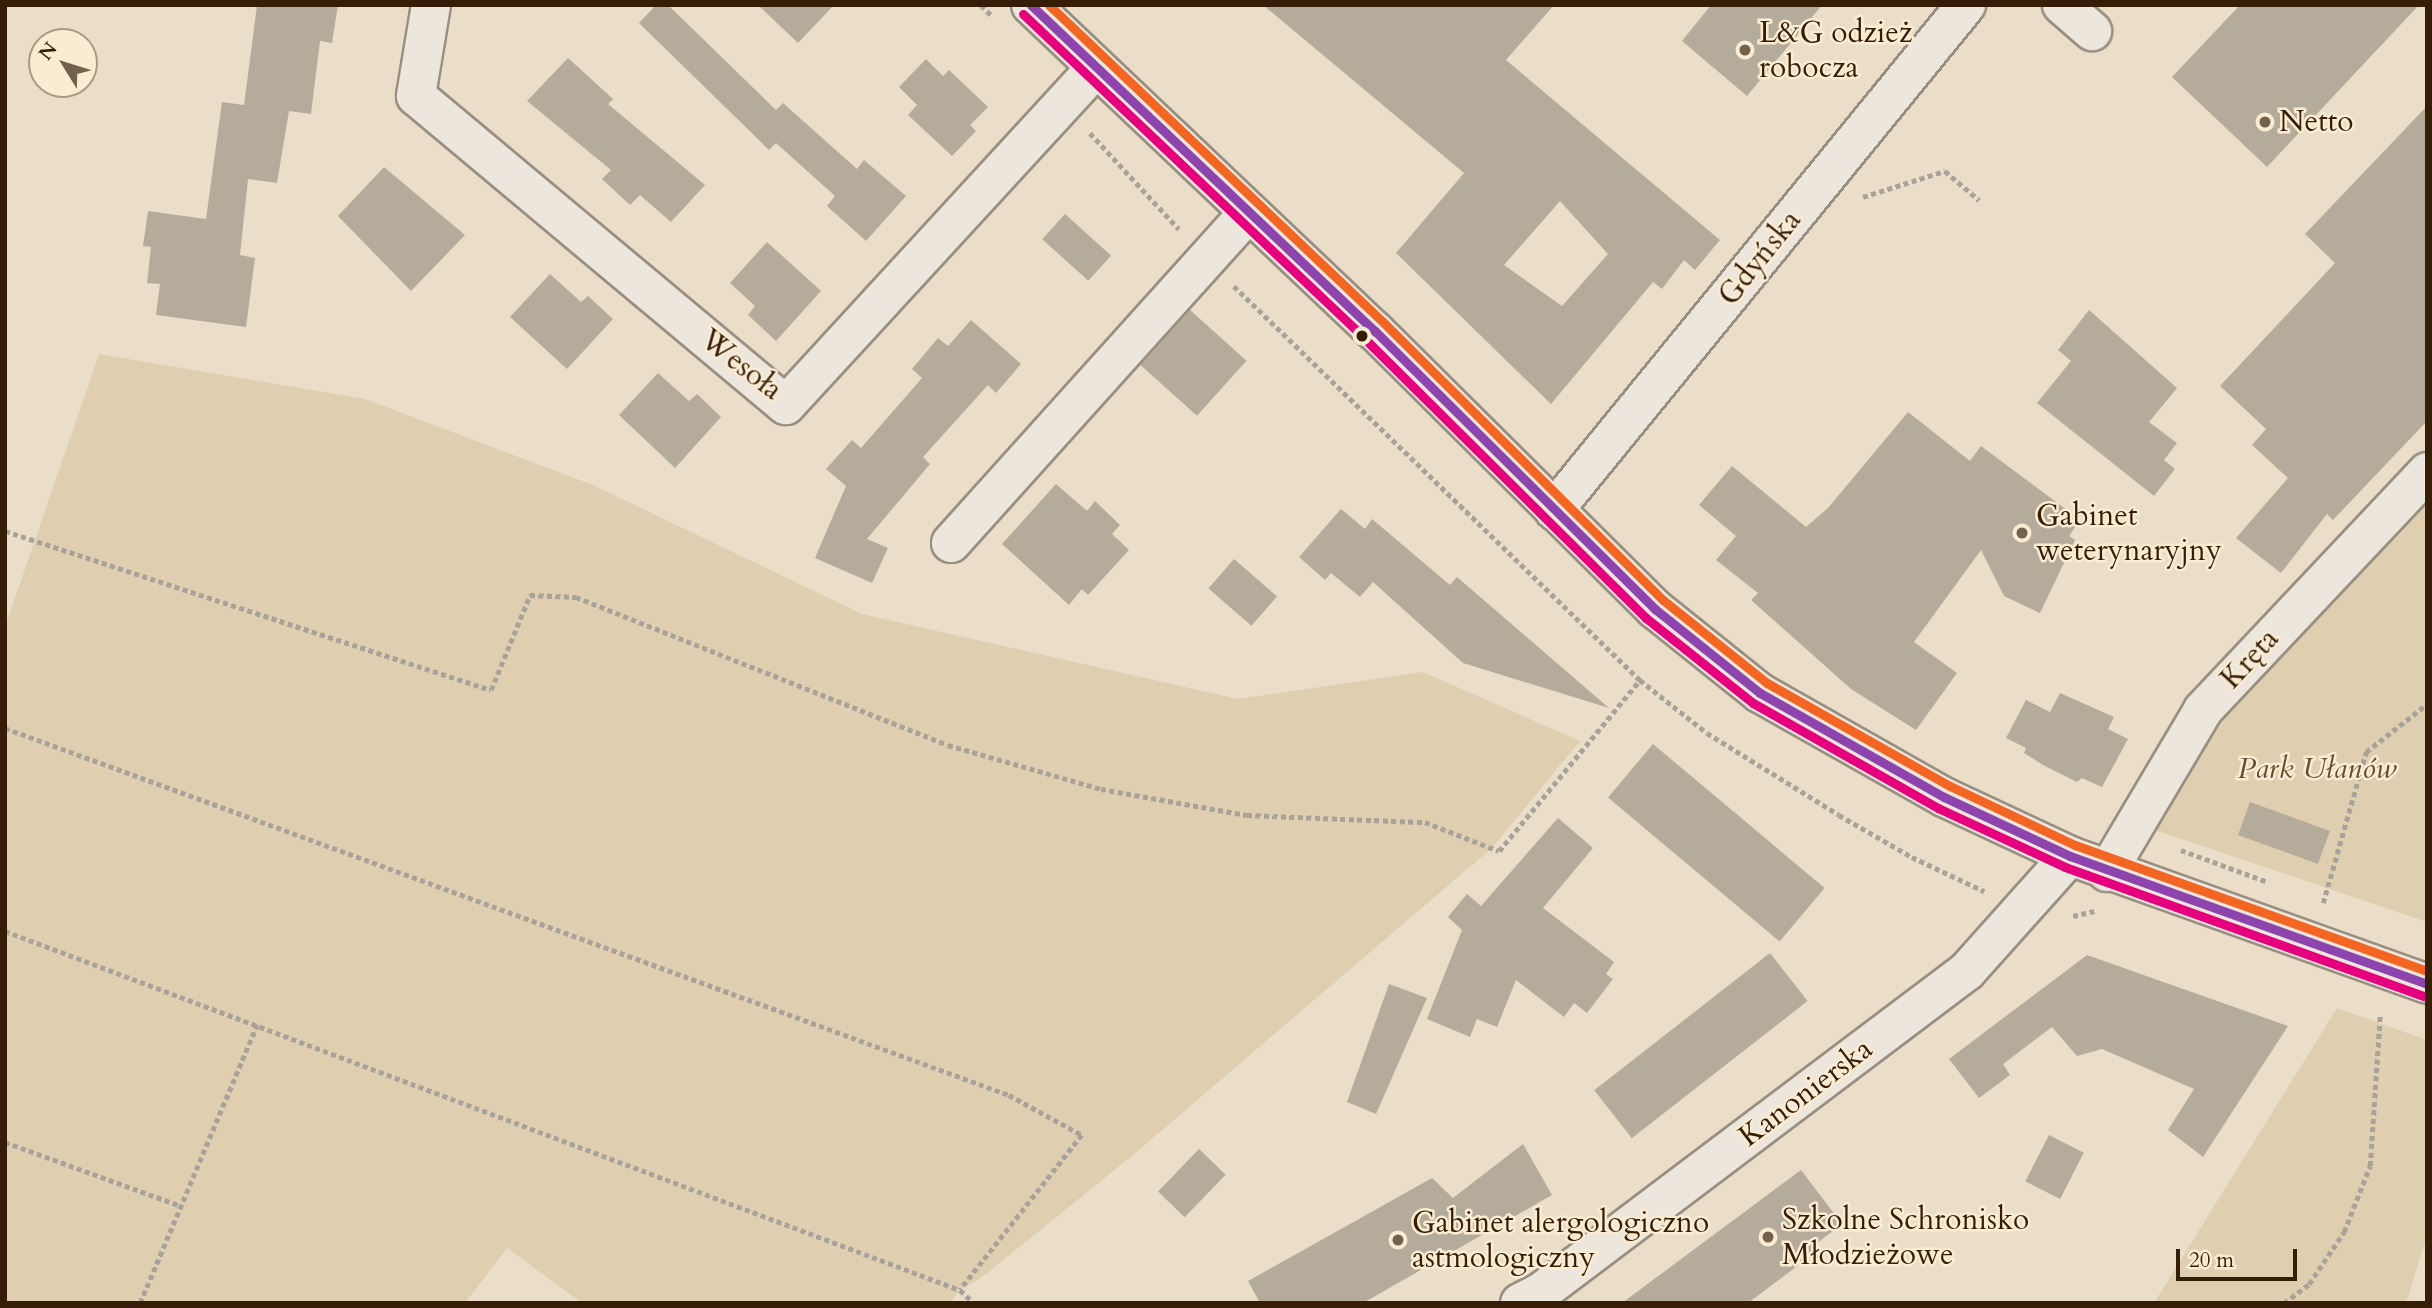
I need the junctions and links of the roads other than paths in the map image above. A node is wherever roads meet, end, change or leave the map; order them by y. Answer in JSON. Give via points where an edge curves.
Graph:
{"nodes":[{"id":1,"x":431,"y":5,"type":"edge"},
{"id":2,"x":1031,"y":5,"type":"edge"},
{"id":3,"x":1966,"y":5,"type":"edge"},
{"id":4,"x":2062,"y":5,"type":"edge"},
{"id":5,"x":2092,"y":31,"type":"dead end"},
{"id":6,"x":1096,"y":68,"type":"junction"},
{"id":7,"x":1248,"y":213,"type":"junction"},
{"id":8,"x":2427,"y":472,"type":"edge"},
{"id":9,"x":1554,"y":510,"type":"junction"},
{"id":10,"x":951,"y":543,"type":"dead end"},
{"id":11,"x":2070,"y":856,"type":"junction"},
{"id":12,"x":2106,"y":872,"type":"junction"},
{"id":13,"x":2427,"y":984,"type":"edge"},
{"id":14,"x":1520,"y":1303,"type":"edge"}],
"edges":[{"from":1,"to":6,"type":"street","name":"Wesoła","via":[[416,96],[786,405]]},
{"from":2,"to":6,"type":"street"},
{"from":3,"to":9,"type":"street","name":"Gdyńska"},
{"from":4,"to":5,"type":"street"},
{"from":6,"to":7,"type":"street"},
{"from":7,"to":9,"type":"street"},
{"from":7,"to":10,"type":"street"},
{"from":8,"to":12,"type":"street","name":"Kręta","via":[[2203,710]]},
{"from":9,"to":11,"type":"street","via":[[1655,609],[1760,693],[1944,797]]},
{"from":11,"to":12,"type":"street"},
{"from":11,"to":14,"type":"street","name":"Kanonierska","via":[[1967,971],[1540,1293]]},
{"from":12,"to":13,"type":"street"}]}
